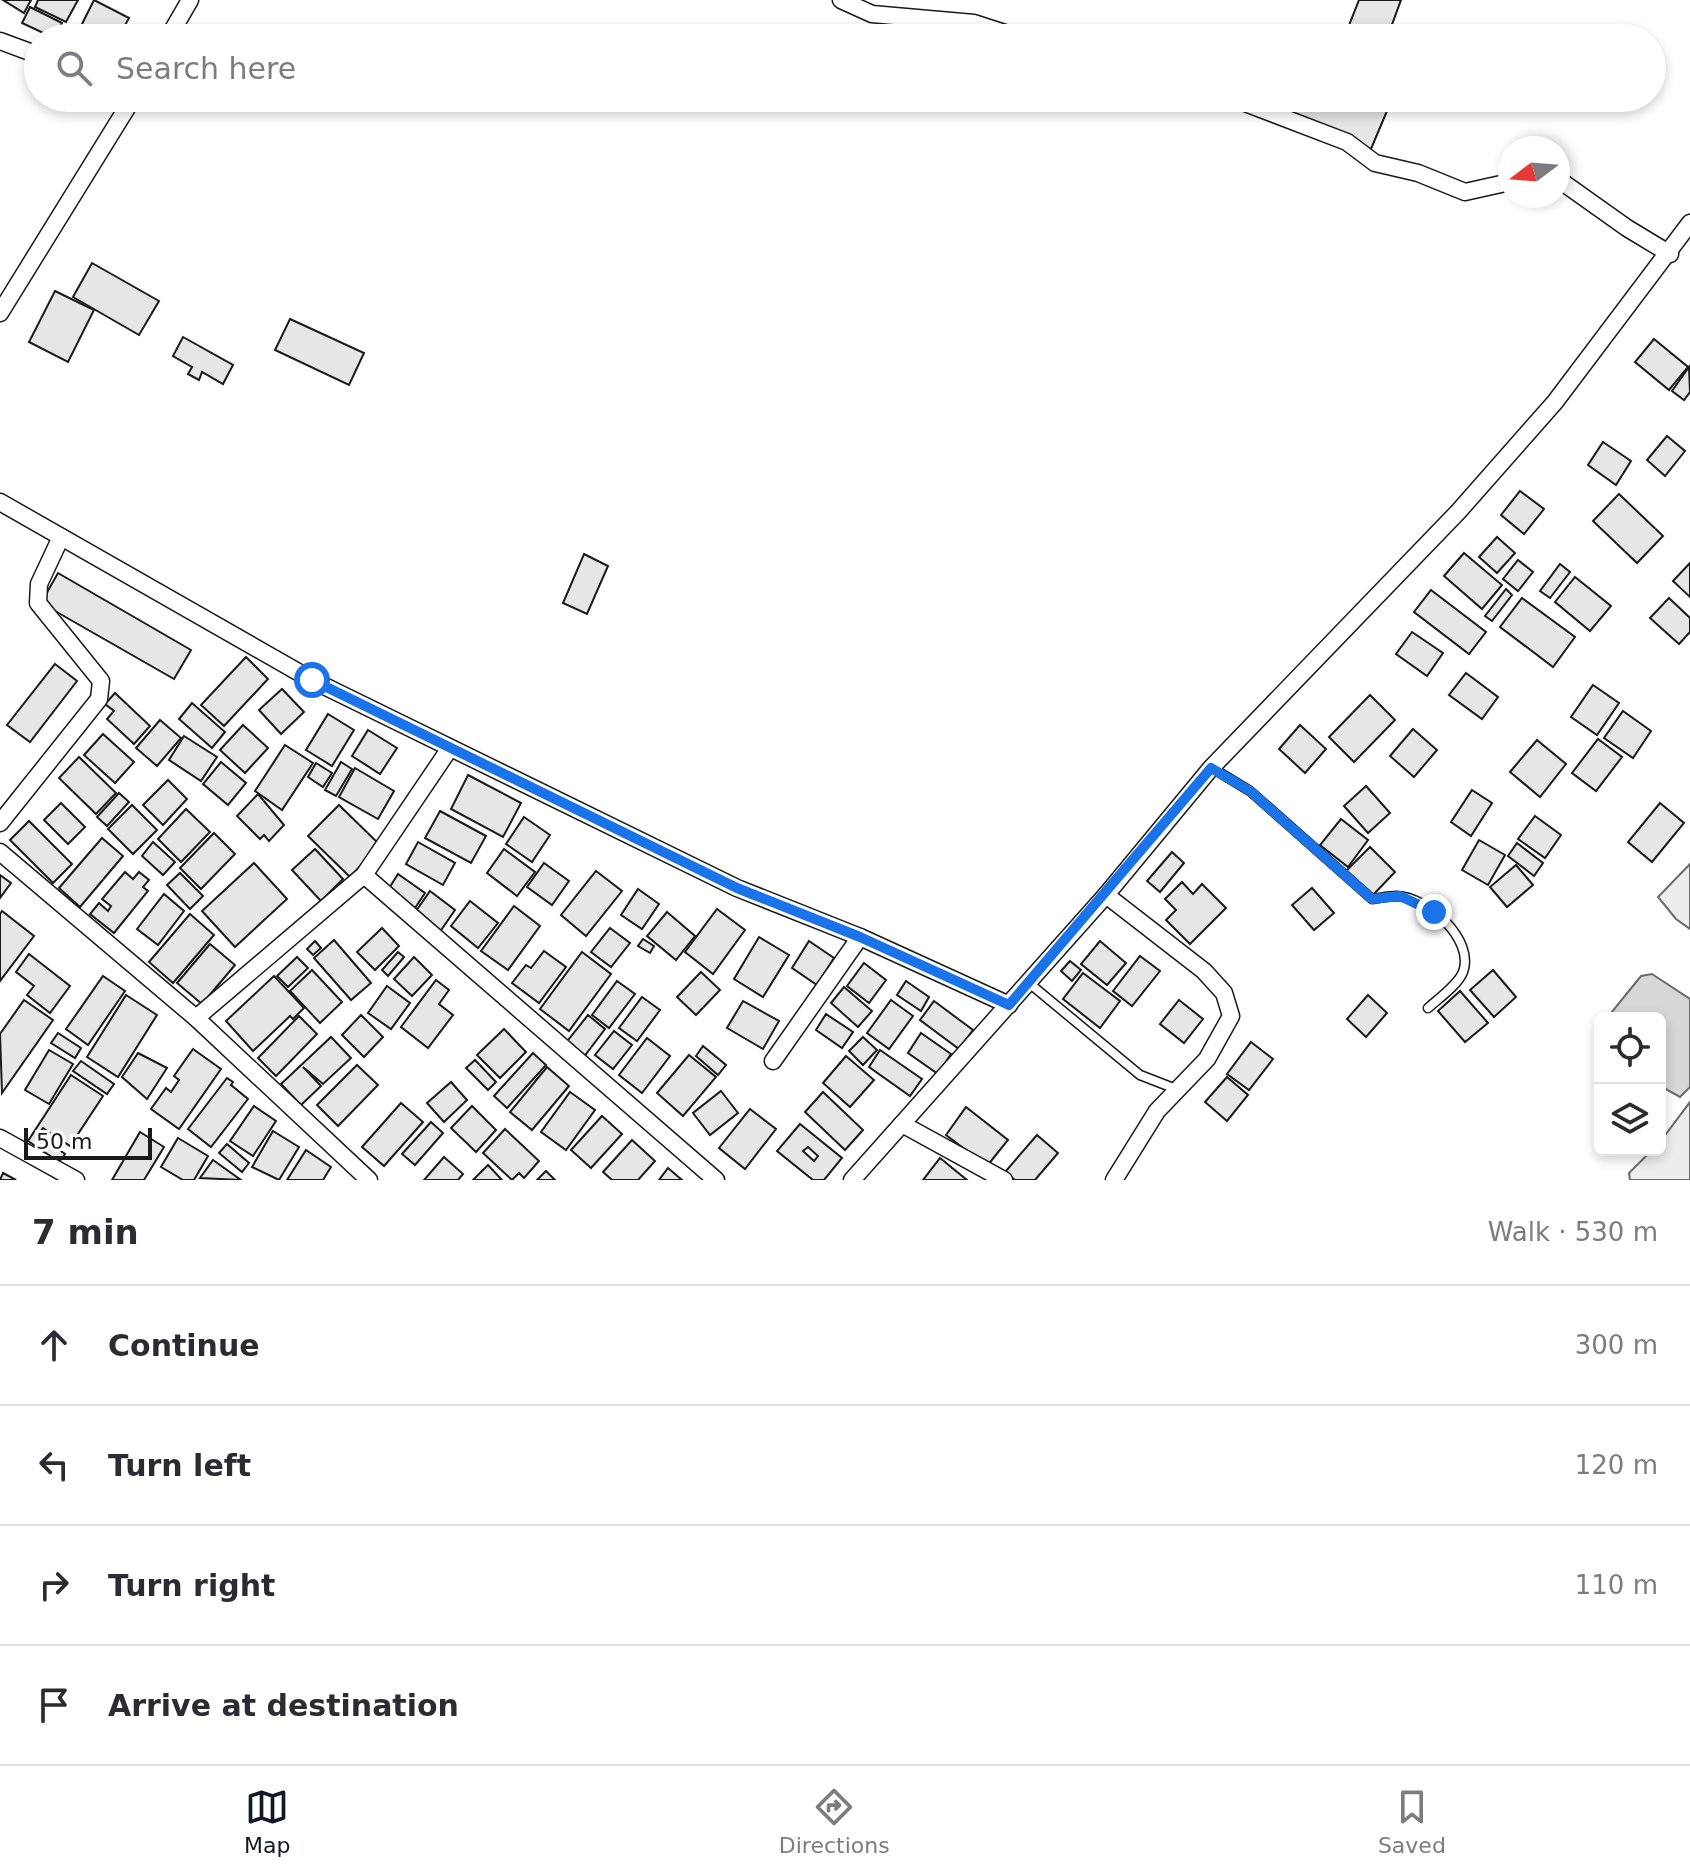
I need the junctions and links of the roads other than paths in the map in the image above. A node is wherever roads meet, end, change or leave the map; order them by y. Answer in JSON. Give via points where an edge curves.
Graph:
{"nodes":[{"id":1,"x":190,"y":0,"type":"edge"},
{"id":2,"x":841,"y":0,"type":"edge"},
{"id":3,"x":176,"y":24,"type":"edge"},
{"id":4,"x":977,"y":24,"type":"edge"},
{"id":5,"x":0,"y":41,"type":"edge"},
{"id":6,"x":24,"y":50,"type":"edge"},
{"id":7,"x":119,"y":112,"type":"edge"},
{"id":8,"x":1269,"y":112,"type":"edge"},
{"id":9,"x":1498,"y":185,"type":"edge"},
{"id":10,"x":1570,"y":188,"type":"edge"},
{"id":11,"x":1690,"y":223,"type":"edge"},
{"id":12,"x":1670,"y":254,"type":"junction"},
{"id":13,"x":0,"y":313,"type":"edge"},
{"id":14,"x":0,"y":502,"type":"edge"},
{"id":15,"x":61,"y":537,"type":"junction"},
{"id":16,"x":450,"y":748,"type":"junction"},
{"id":17,"x":1211,"y":768,"type":"junction"},
{"id":18,"x":0,"y":823,"type":"edge"},
{"id":19,"x":0,"y":852,"type":"edge"},
{"id":20,"x":364,"y":875,"type":"junction"},
{"id":21,"x":1106,"y":895,"type":"junction"},
{"id":22,"x":860,"y":937,"type":"junction"},
{"id":23,"x":1029,"y":983,"type":"junction"},
{"id":24,"x":1009,"y":1005,"type":"junction"},
{"id":25,"x":1428,"y":1008,"type":"dead end"},
{"id":26,"x":196,"y":1018,"type":"junction"},
{"id":27,"x":773,"y":1061,"type":"dead end"},
{"id":28,"x":1176,"y":1089,"type":"junction"},
{"id":29,"x":902,"y":1124,"type":"junction"},
{"id":30,"x":1,"y":1141,"type":"edge"},
{"id":31,"x":76,"y":1180,"type":"edge"},
{"id":32,"x":369,"y":1180,"type":"edge"},
{"id":33,"x":716,"y":1180,"type":"edge"},
{"id":34,"x":852,"y":1180,"type":"edge"},
{"id":35,"x":1004,"y":1180,"type":"edge"},
{"id":36,"x":1114,"y":1180,"type":"edge"}],
"edges":[{"from":1,"to":3,"type":"street"},
{"from":2,"to":4,"type":"street","via":[[872,14]]},
{"from":5,"to":6,"type":"street"},
{"from":7,"to":13,"type":"street"},
{"from":8,"to":9,"type":"street","via":[[1347,142],[1375,163],[1465,192]]},
{"from":10,"to":12,"type":"street"},
{"from":11,"to":12,"type":"street"},
{"from":12,"to":17,"type":"street","via":[[1555,402],[1458,512]]},
{"from":14,"to":15,"type":"street"},
{"from":15,"to":16,"type":"street","via":[[312,680]]},
{"from":15,"to":18,"type":"street","via":[[39,584],[38,603],[101,681],[99,699]]},
{"from":16,"to":20,"type":"street"},
{"from":16,"to":22,"type":"street","via":[[737,888]]},
{"from":17,"to":21,"type":"street"},
{"from":17,"to":25,"type":"lane","via":[[1250,791],[1372,899],[1400,896],[1434,912],[1458,935],[1466,955],[1462,976]]},
{"from":19,"to":26,"type":"street"},
{"from":20,"to":26,"type":"street"},
{"from":20,"to":33,"type":"street"},
{"from":21,"to":23,"type":"street"},
{"from":21,"to":28,"type":"street","via":[[1204,971],[1224,993],[1231,1016],[1207,1059]]},
{"from":22,"to":24,"type":"street"},
{"from":22,"to":27,"type":"street"},
{"from":23,"to":24,"type":"street"},
{"from":23,"to":28,"type":"lane","via":[[1140,1075]]},
{"from":24,"to":29,"type":"street"},
{"from":26,"to":32,"type":"street"},
{"from":28,"to":36,"type":"street"},
{"from":29,"to":34,"type":"street"},
{"from":29,"to":35,"type":"street"},
{"from":30,"to":31,"type":"street"}]}
